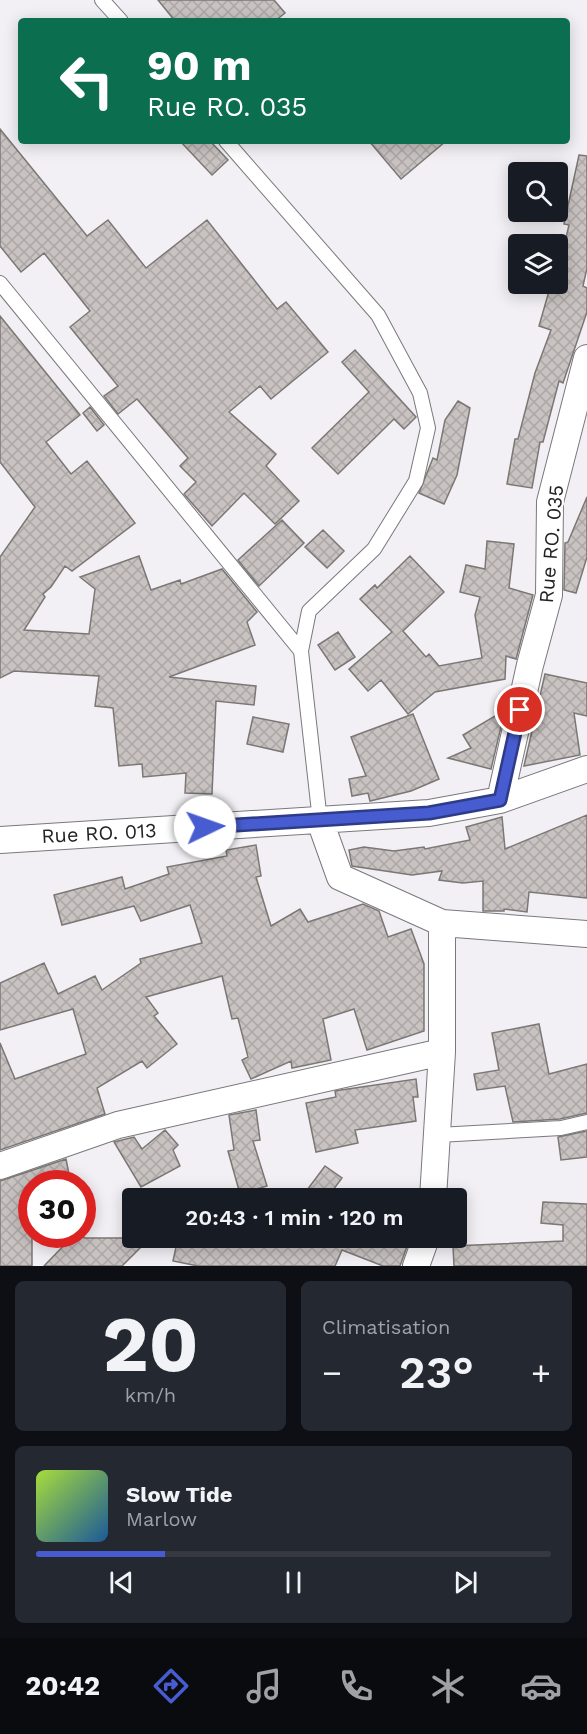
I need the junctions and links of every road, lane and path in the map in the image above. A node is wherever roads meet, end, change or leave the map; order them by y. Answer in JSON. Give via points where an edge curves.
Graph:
{"nodes":[{"id":1,"x":102,"y":0,"type":"edge"},
{"id":2,"x":118,"y":18,"type":"edge"},
{"id":3,"x":229,"y":144,"type":"edge"},
{"id":4,"x":0,"y":283,"type":"edge"},
{"id":5,"x":587,"y":358,"type":"edge"},
{"id":6,"x":301,"y":651,"type":"junction"},
{"id":7,"x":587,"y":770,"type":"edge"},
{"id":8,"x":500,"y":800,"type":"junction"},
{"id":9,"x":320,"y":821,"type":"junction"},
{"id":10,"x":0,"y":840,"type":"edge"},
{"id":11,"x":442,"y":923,"type":"junction"},
{"id":12,"x":587,"y":934,"type":"edge"},
{"id":13,"x":442,"y":1052,"type":"junction"},
{"id":14,"x":587,"y":1122,"type":"edge"},
{"id":15,"x":438,"y":1135,"type":"junction"},
{"id":16,"x":0,"y":1166,"type":"edge"},
{"id":17,"x":434,"y":1188,"type":"edge"},
{"id":18,"x":422,"y":1248,"type":"edge"},
{"id":19,"x":416,"y":1266,"type":"edge"}],
"edges":[{"from":1,"to":2,"type":"lane"},
{"from":3,"to":6,"type":"lane","via":[[378,315],[420,393],[428,428],[417,481],[374,549],[309,611]]},
{"from":4,"to":6,"type":"lane"},
{"from":5,"to":8,"type":"street","name":"Rue RO. 035","via":[[550,502],[549,595]]},
{"from":6,"to":9,"type":"lane"},
{"from":7,"to":8,"type":"street","name":"Rue RO. 013"},
{"from":8,"to":9,"type":"street","name":"Rue RO. 013","via":[[429,813]]},
{"from":9,"to":10,"type":"street","name":"Rue RO. 013"},
{"from":9,"to":11,"type":"street","via":[[340,877]]},
{"from":11,"to":12,"type":"street"},
{"from":11,"to":13,"type":"street"},
{"from":13,"to":15,"type":"street"},
{"from":13,"to":16,"type":"street","via":[[118,1125]]},
{"from":14,"to":15,"type":"lane","via":[[561,1128]]},
{"from":15,"to":17,"type":"street"},
{"from":18,"to":19,"type":"street"}]}
